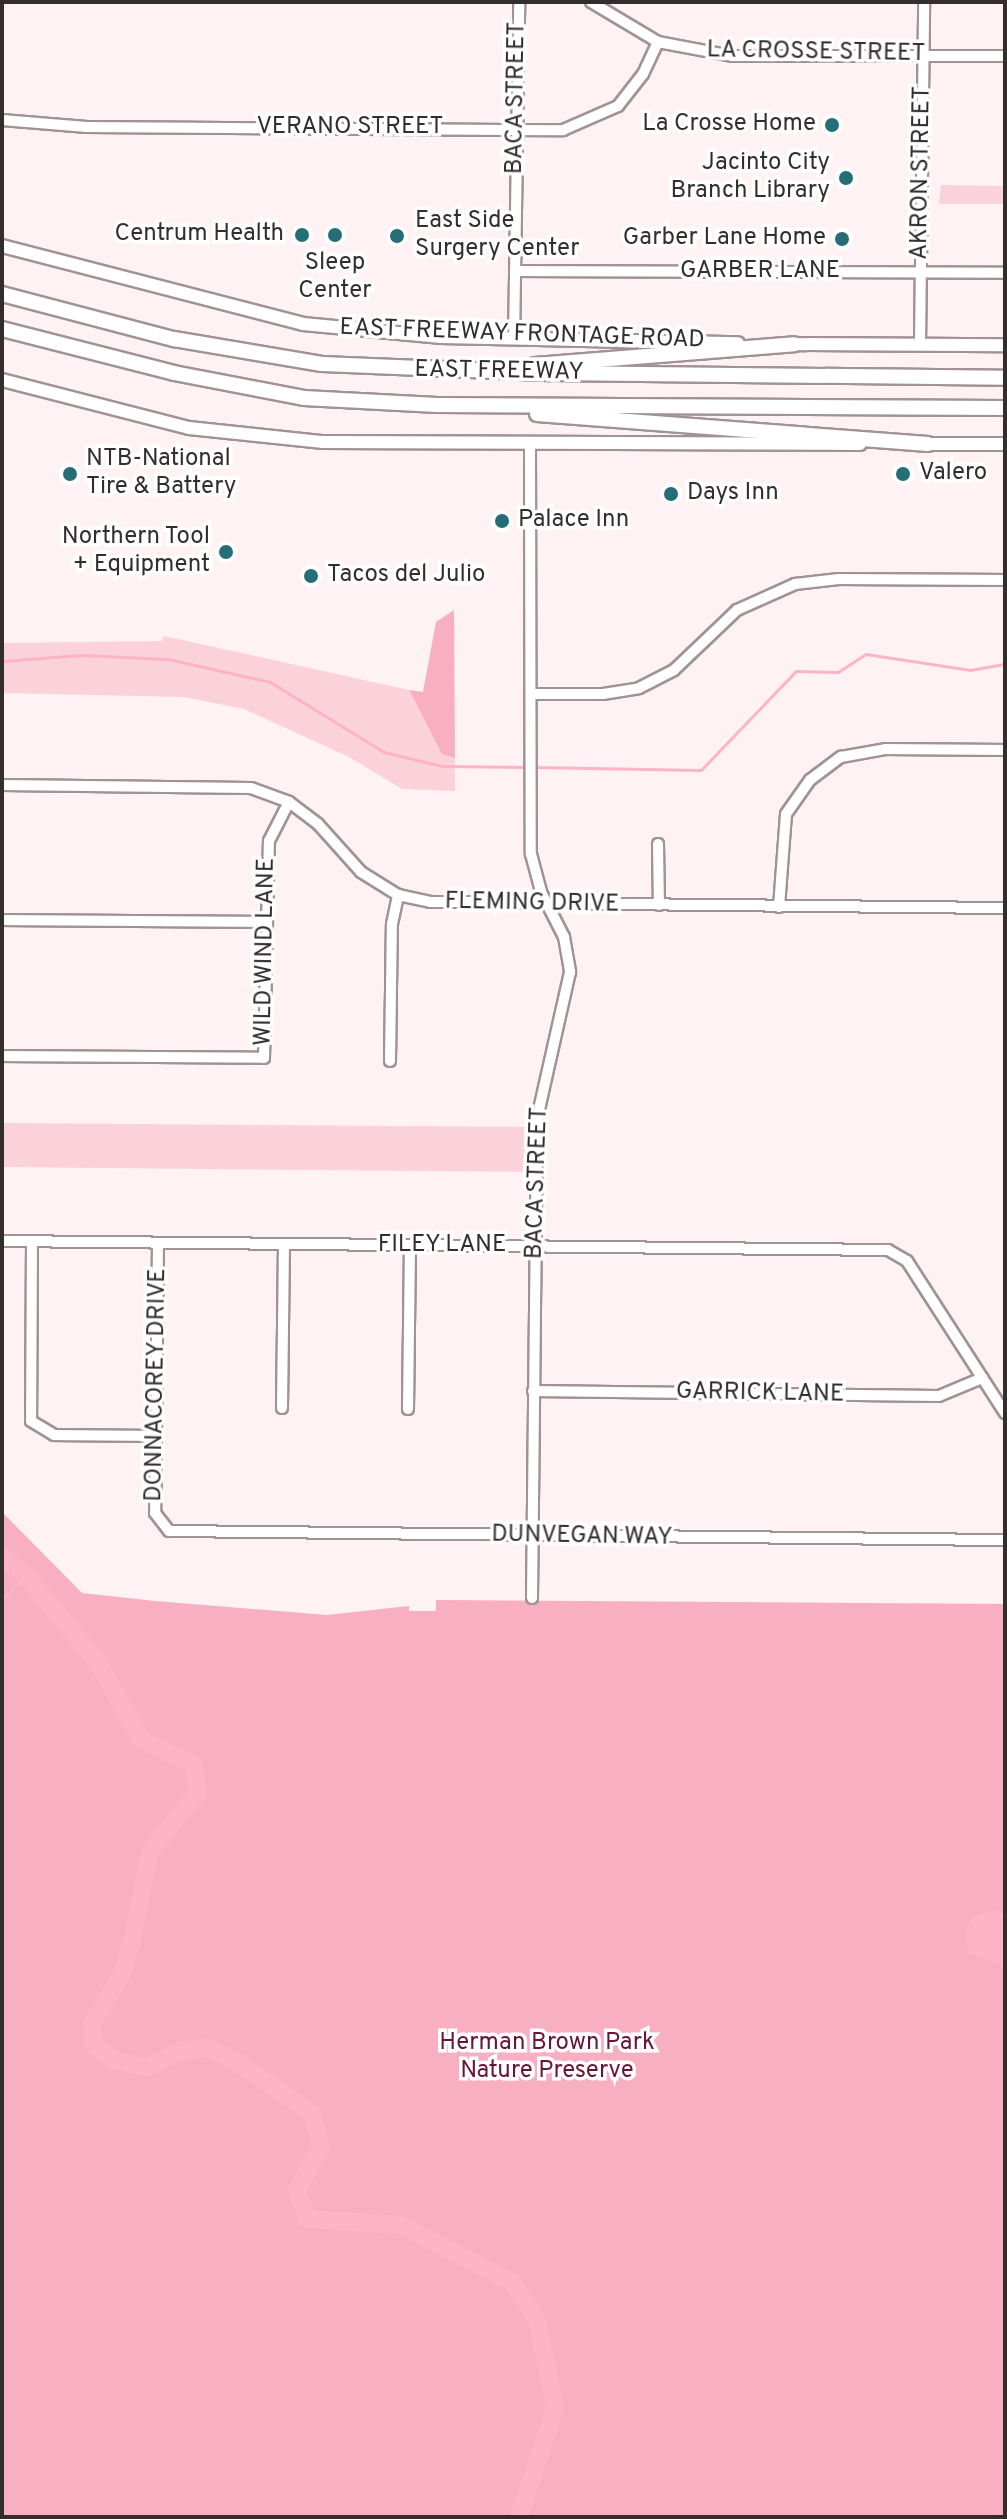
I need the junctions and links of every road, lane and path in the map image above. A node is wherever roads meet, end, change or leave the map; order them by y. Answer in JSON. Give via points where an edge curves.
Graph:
{"nodes":[{"id":1,"x":519,"y":2,"type":"edge"},
{"id":2,"x":591,"y":2,"type":"edge"},
{"id":3,"x":924,"y":2,"type":"edge"},
{"id":4,"x":658,"y":42,"type":"junction"},
{"id":5,"x":924,"y":56,"type":"junction"},
{"id":6,"x":1005,"y":56,"type":"edge"},
{"id":7,"x":2,"y":120,"type":"edge"},
{"id":8,"x":517,"y":130,"type":"junction"},
{"id":9,"x":2,"y":246,"type":"edge"},
{"id":10,"x":515,"y":271,"type":"junction"},
{"id":11,"x":920,"y":273,"type":"junction"},
{"id":12,"x":1005,"y":273,"type":"edge"},
{"id":13,"x":2,"y":294,"type":"edge"},
{"id":14,"x":2,"y":329,"type":"edge"},
{"id":15,"x":514,"y":339,"type":"junction"},
{"id":16,"x":794,"y":344,"type":"junction"},
{"id":17,"x":920,"y":344,"type":"junction"},
{"id":18,"x":1005,"y":345,"type":"edge"},
{"id":19,"x":449,"y":370,"type":"junction"},
{"id":20,"x":1005,"y":378,"type":"edge"},
{"id":21,"x":2,"y":380,"type":"edge"},
{"id":22,"x":437,"y":405,"type":"junction"},
{"id":23,"x":1005,"y":408,"type":"edge"},
{"id":24,"x":530,"y":443,"type":"junction"},
{"id":25,"x":928,"y":444,"type":"junction"},
{"id":26,"x":1005,"y":444,"type":"edge"},
{"id":27,"x":1005,"y":580,"type":"edge"},
{"id":28,"x":531,"y":694,"type":"junction"},
{"id":29,"x":1005,"y":750,"type":"edge"},
{"id":30,"x":2,"y":785,"type":"edge"},
{"id":31,"x":289,"y":802,"type":"junction"},
{"id":32,"x":658,"y":844,"type":"dead end"},
{"id":33,"x":398,"y":895,"type":"junction"},
{"id":34,"x":659,"y":905,"type":"junction"},
{"id":35,"x":549,"y":906,"type":"junction"},
{"id":36,"x":779,"y":907,"type":"junction"},
{"id":37,"x":1005,"y":908,"type":"edge"},
{"id":38,"x":2,"y":920,"type":"edge"},
{"id":39,"x":266,"y":922,"type":"junction"},
{"id":40,"x":2,"y":1056,"type":"edge"},
{"id":41,"x":390,"y":1061,"type":"dead end"},
{"id":42,"x":2,"y":1241,"type":"edge"},
{"id":43,"x":32,"y":1242,"type":"junction"},
{"id":44,"x":158,"y":1243,"type":"junction"},
{"id":45,"x":284,"y":1245,"type":"junction"},
{"id":46,"x":410,"y":1246,"type":"junction"},
{"id":47,"x":535,"y":1247,"type":"junction"},
{"id":48,"x":982,"y":1378,"type":"junction"},
{"id":49,"x":533,"y":1391,"type":"junction"},
{"id":50,"x":282,"y":1408,"type":"dead end"},
{"id":51,"x":408,"y":1409,"type":"dead end"},
{"id":52,"x":1005,"y":1413,"type":"edge"},
{"id":53,"x":155,"y":1436,"type":"junction"},
{"id":54,"x":162,"y":1525,"type":"joint"},
{"id":55,"x":531,"y":1536,"type":"junction"},
{"id":56,"x":1005,"y":1540,"type":"edge"},
{"id":57,"x":532,"y":1598,"type":"dead end"}],
"edges":[{"from":1,"to":8,"type":"street","name":"BACA STREET"},
{"from":2,"to":4,"type":"street","name":"LA CROSSE STREET"},
{"from":3,"to":5,"type":"street","name":"AKRON STREET"},
{"from":4,"to":5,"type":"street","name":"LA CROSSE STREET","via":[[732,56]]},
{"from":4,"to":8,"type":"street","name":"VERANO STREET","via":[[643,74],[618,106],[563,130]]},
{"from":5,"to":6,"type":"street","name":"LA CROSSE STREET"},
{"from":5,"to":11,"type":"street","name":"AKRON STREET"},
{"from":7,"to":8,"type":"street","name":"VERANO STREET","via":[[87,127]]},
{"from":8,"to":10,"type":"street","name":"BACA STREET"},
{"from":9,"to":15,"type":"main road","name":"EAST FREEWAY FRONTAGE ROAD","via":[[303,324]]},
{"from":10,"to":11,"type":"street","name":"GARBER LANE"},
{"from":10,"to":15,"type":"street","name":"BACA STREET"},
{"from":11,"to":12,"type":"street","name":"GARBER LANE"},
{"from":11,"to":17,"type":"street","name":"AKRON STREET"},
{"from":13,"to":19,"type":"highway","name":"EAST FREEWAY","via":[[264,356]]},
{"from":14,"to":22,"type":"highway","name":"EAST FREEWAY","via":[[264,391]]},
{"from":15,"to":16,"type":"main road","name":"EAST FREEWAY FRONTAGE ROAD"},
{"from":16,"to":17,"type":"main road","name":"EAST FREEWAY FRONTAGE ROAD"},
{"from":16,"to":19,"type":"highway"},
{"from":17,"to":18,"type":"main road","name":"EAST FREEWAY FRONTAGE ROAD"},
{"from":19,"to":20,"type":"highway","name":"EAST FREEWAY"},
{"from":21,"to":24,"type":"main road","via":[[189,428],[323,442]]},
{"from":22,"to":23,"type":"highway","name":"EAST FREEWAY"},
{"from":22,"to":25,"type":"highway"},
{"from":24,"to":25,"type":"main road"},
{"from":24,"to":28,"type":"street","name":"BACA STREET"},
{"from":25,"to":26,"type":"main road"},
{"from":27,"to":28,"type":"street","via":[[839,579],[795,584],[737,610],[674,670],[639,688]]},
{"from":28,"to":35,"type":"street","name":"BACA STREET","via":[[531,854]]},
{"from":29,"to":36,"type":"street","via":[[886,749],[841,757],[810,780],[786,814]]},
{"from":30,"to":31,"type":"street","name":"FLEMING DRIVE","via":[[251,788]]},
{"from":31,"to":33,"type":"street","name":"FLEMING DRIVE","via":[[318,824],[361,872]]},
{"from":31,"to":39,"type":"street","name":"WILD WIND LANE","via":[[269,841]]},
{"from":32,"to":34,"type":"street"},
{"from":33,"to":35,"type":"street","name":"FLEMING DRIVE","via":[[462,906]]},
{"from":33,"to":41,"type":"street","via":[[392,924]]},
{"from":34,"to":35,"type":"street","name":"FLEMING DRIVE"},
{"from":34,"to":36,"type":"street","name":"FLEMING DRIVE"},
{"from":35,"to":47,"type":"street","name":"BACA STREET","via":[[564,937],[570,972],[537,1119]]},
{"from":36,"to":37,"type":"street","name":"FLEMING DRIVE"},
{"from":38,"to":39,"type":"street"},
{"from":39,"to":40,"type":"street","name":"WILD WIND LANE","via":[[264,1058]]},
{"from":42,"to":43,"type":"street","name":"FILEY LANE"},
{"from":43,"to":44,"type":"street","name":"FILEY LANE"},
{"from":43,"to":53,"type":"street","via":[[31,1421],[54,1435]]},
{"from":44,"to":45,"type":"street","name":"FILEY LANE"},
{"from":44,"to":53,"type":"street","name":"DONNACOREY DRIVE"},
{"from":45,"to":46,"type":"street","name":"FILEY LANE"},
{"from":45,"to":50,"type":"street"},
{"from":46,"to":47,"type":"street","name":"FILEY LANE"},
{"from":46,"to":51,"type":"street"},
{"from":47,"to":48,"type":"street","name":"FILEY LANE","via":[[899,1253]]},
{"from":47,"to":49,"type":"street","name":"BACA STREET"},
{"from":48,"to":49,"type":"street","name":"GARRICK LANE","via":[[939,1396]]},
{"from":48,"to":52,"type":"street"},
{"from":49,"to":55,"type":"street","name":"BACA STREET"},
{"from":53,"to":54,"type":"street","name":"DONNACOREY DRIVE","via":[[155,1513]]},
{"from":54,"to":55,"type":"street","name":"DUNVEGAN WAY","via":[[177,1533]]},
{"from":55,"to":56,"type":"street","name":"DUNVEGAN WAY"},
{"from":55,"to":57,"type":"street","name":"BACA STREET"}]}
